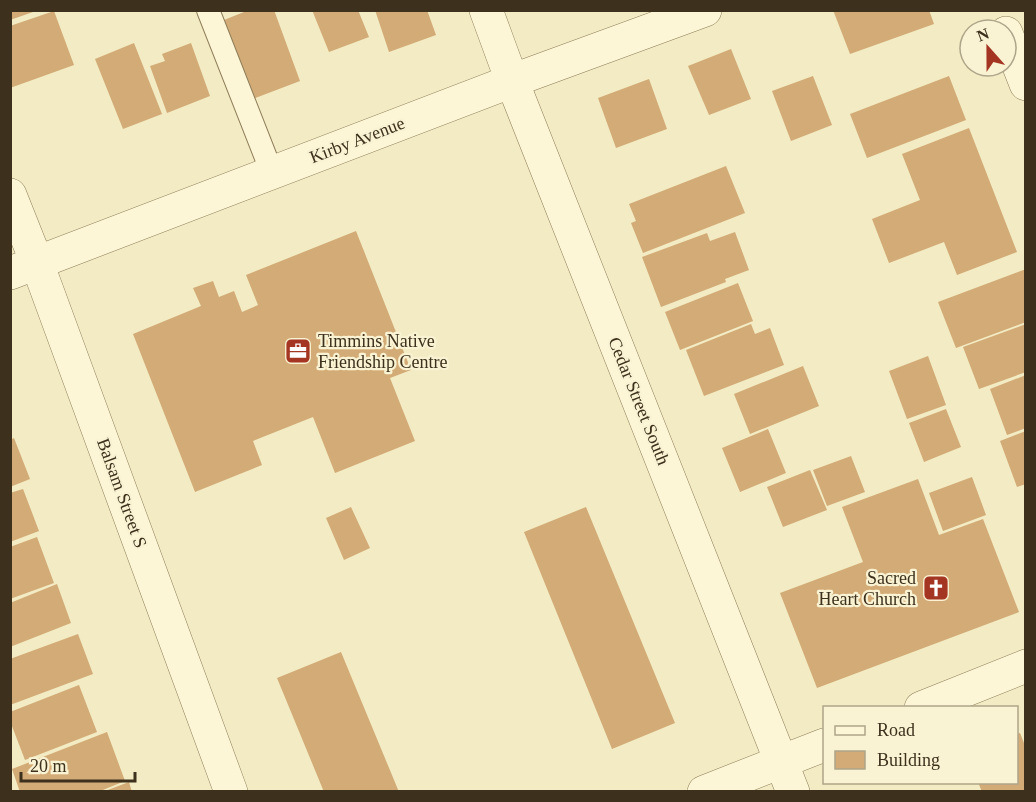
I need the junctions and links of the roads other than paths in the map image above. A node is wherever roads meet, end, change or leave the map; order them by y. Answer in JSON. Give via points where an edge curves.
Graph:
{"nodes":[{"id":1,"x":208,"y":10,"type":"edge"},
{"id":2,"x":486,"y":10,"type":"edge"},
{"id":3,"x":705,"y":10,"type":"edge"},
{"id":4,"x":1018,"y":64,"type":"edge"},
{"id":5,"x":512,"y":81,"type":"junction"},
{"id":6,"x":1026,"y":84,"type":"edge"},
{"id":7,"x":272,"y":173,"type":"junction"},
{"id":8,"x":10,"y":195,"type":"edge"},
{"id":9,"x":24,"y":268,"type":"edge"},
{"id":10,"x":1026,"y":666,"type":"edge"},
{"id":11,"x":926,"y":706,"type":"edge"},
{"id":12,"x":823,"y":748,"type":"edge"},
{"id":13,"x":788,"y":777,"type":"edge"},
{"id":14,"x":231,"y":792,"type":"edge"},
{"id":15,"x":704,"y":792,"type":"edge"}],
"edges":[{"from":1,"to":7,"type":"lane"},
{"from":2,"to":5,"type":"street","name":"Cedar Street South"},
{"from":3,"to":5,"type":"street","name":"Kirby Avenue"},
{"from":4,"to":6,"type":"street"},
{"from":5,"to":7,"type":"street","name":"Kirby Avenue"},
{"from":5,"to":13,"type":"street","name":"Cedar Street South"},
{"from":7,"to":9,"type":"street","name":"Kirby Avenue"},
{"from":8,"to":9,"type":"street","name":"Balsam Street S"},
{"from":9,"to":14,"type":"street","name":"Balsam Street S"},
{"from":10,"to":11,"type":"street"},
{"from":12,"to":13,"type":"street"},
{"from":13,"to":15,"type":"street"}]}
